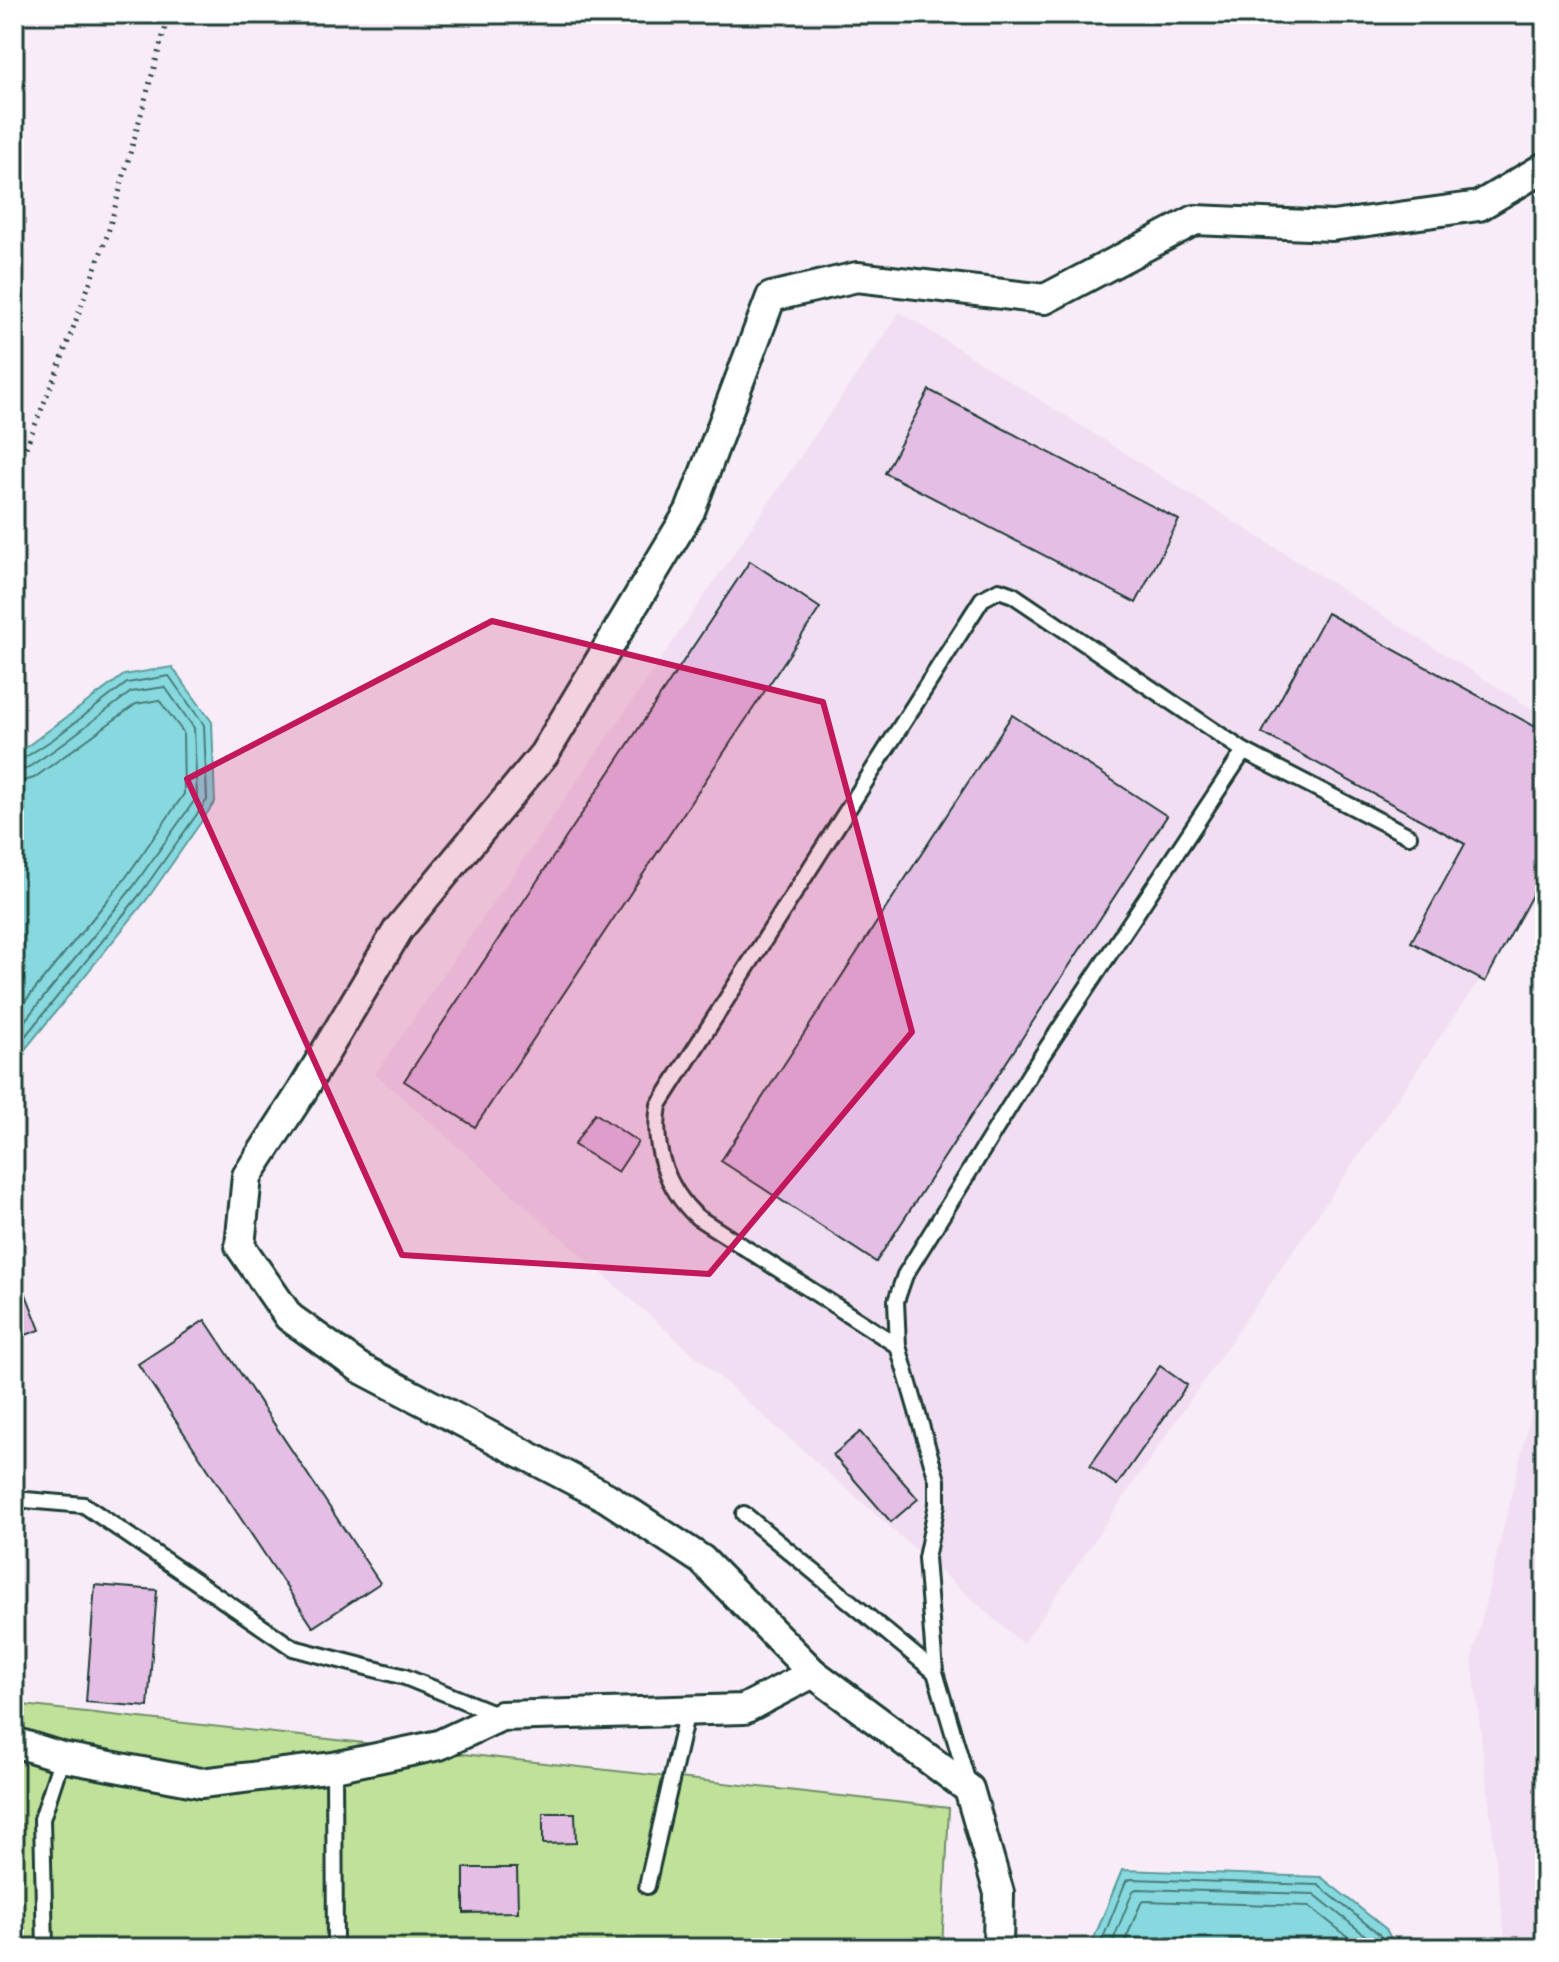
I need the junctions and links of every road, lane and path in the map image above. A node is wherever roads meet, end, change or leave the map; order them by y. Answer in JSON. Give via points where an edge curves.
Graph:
{"nodes":[{"id":1,"x":169,"y":14,"type":"edge"},
{"id":2,"x":1545,"y":167,"type":"edge"},
{"id":3,"x":14,"y":477,"type":"edge"},
{"id":4,"x":1244,"y":751,"type":"junction"},
{"id":5,"x":1409,"y":836,"type":"dead end"},
{"id":6,"x":898,"y":1346,"type":"junction"},
{"id":7,"x":14,"y":1499,"type":"edge"},
{"id":8,"x":744,"y":1514,"type":"dead end"},
{"id":9,"x":935,"y":1672,"type":"junction"},
{"id":10,"x":813,"y":1673,"type":"junction"},
{"id":11,"x":687,"y":1711,"type":"junction"},
{"id":12,"x":501,"y":1716,"type":"junction"},
{"id":13,"x":14,"y":1742,"type":"edge"},
{"id":14,"x":62,"y":1757,"type":"junction"},
{"id":15,"x":334,"y":1767,"type":"junction"},
{"id":16,"x":969,"y":1789,"type":"junction"},
{"id":17,"x":647,"y":1886,"type":"dead end"},
{"id":18,"x":45,"y":1948,"type":"edge"},
{"id":19,"x":335,"y":1948,"type":"edge"},
{"id":20,"x":998,"y":1948,"type":"edge"}],
"edges":[{"from":1,"to":3,"type":"path","via":[[107,236]]},
{"from":2,"to":10,"type":"street","via":[[1479,206],[1332,226],[1195,220],[1045,299],[857,277],[771,297],[690,511],[544,754],[398,930],[247,1176],[240,1246],[289,1317],[360,1368],[606,1497],[702,1560]]},
{"from":4,"to":5,"type":"lane"},
{"from":4,"to":6,"type":"lane","via":[[1031,1072],[905,1275],[896,1301]]},
{"from":4,"to":6,"type":"lane","via":[[1013,595],[999,590],[982,599],[659,1105],[658,1154],[680,1202]]},
{"from":6,"to":9,"type":"lane","via":[[937,1480],[926,1558]]},
{"from":7,"to":12,"type":"lane","via":[[84,1505],[293,1648],[405,1677]]},
{"from":8,"to":9,"type":"lane"},
{"from":9,"to":16,"type":"lane"},
{"from":10,"to":11,"type":"street","via":[[744,1709]]},
{"from":10,"to":16,"type":"street"},
{"from":11,"to":12,"type":"street"},
{"from":11,"to":17,"type":"lane"},
{"from":12,"to":15,"type":"street","via":[[439,1745]]},
{"from":13,"to":14,"type":"street"},
{"from":14,"to":15,"type":"street","via":[[201,1783]]},
{"from":14,"to":18,"type":"lane","via":[[42,1819]]},
{"from":15,"to":19,"type":"lane"},
{"from":16,"to":20,"type":"street","via":[[999,1893]]}]}
